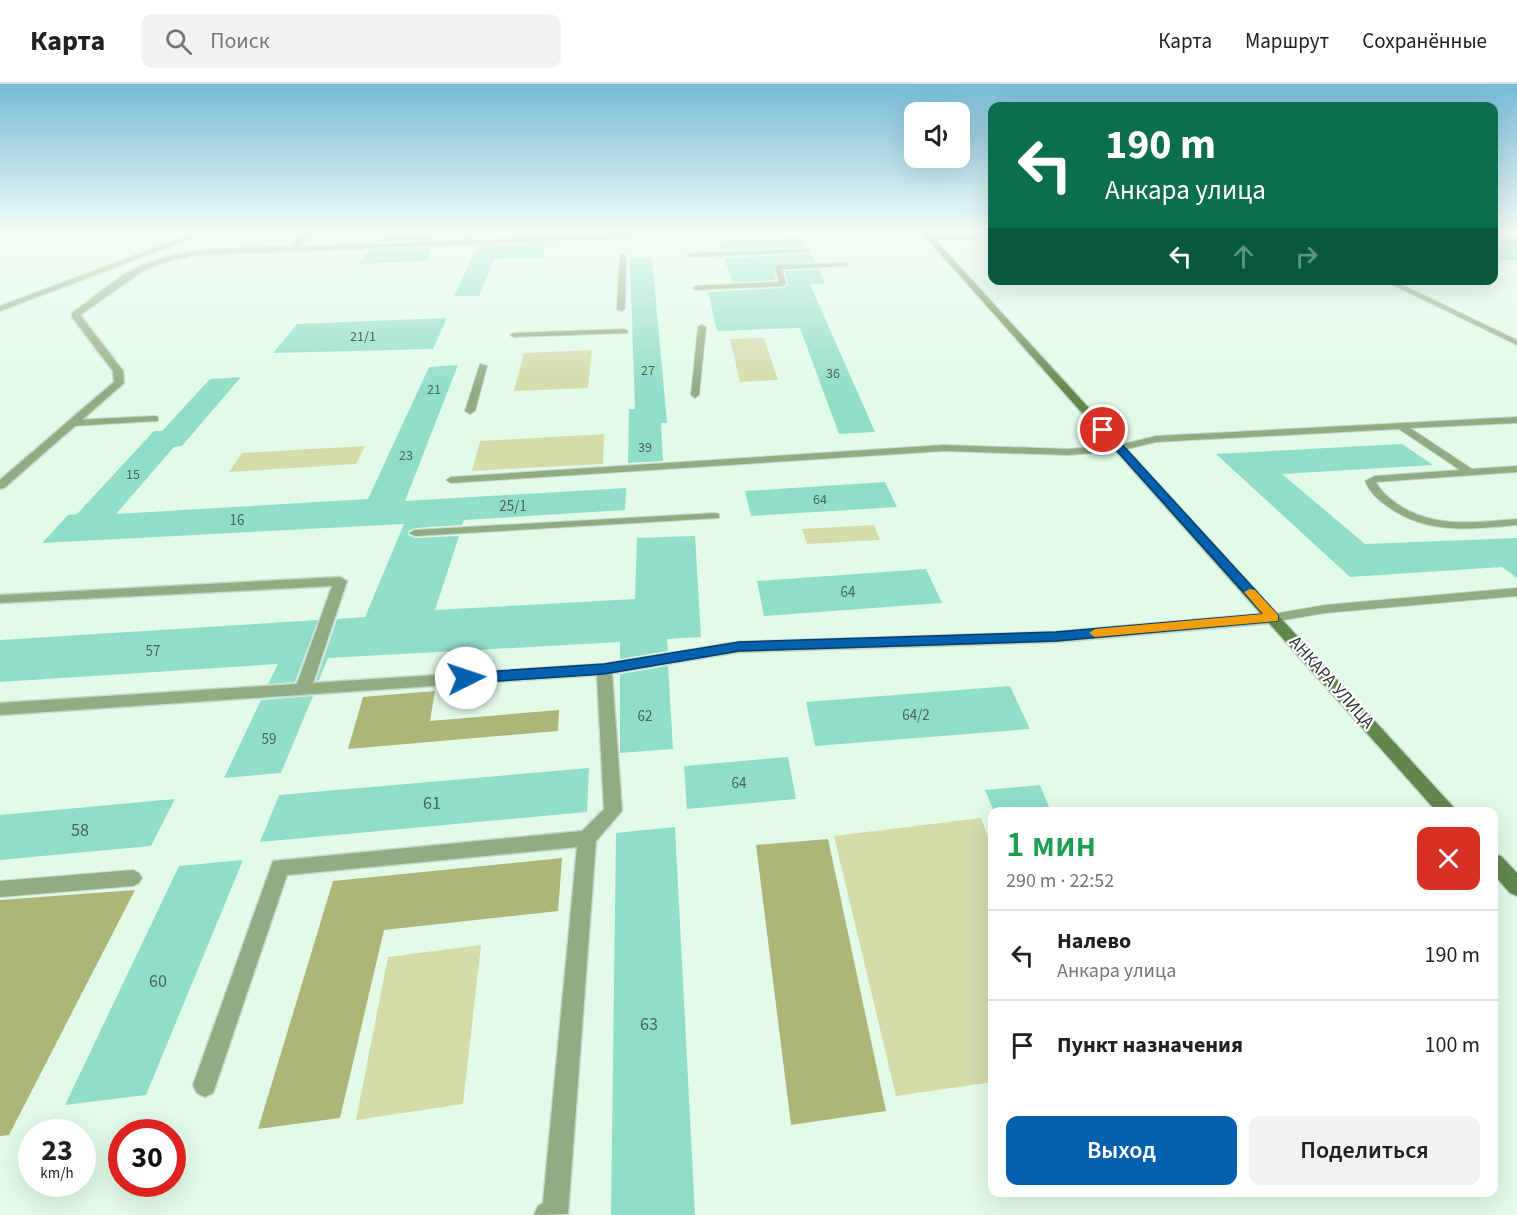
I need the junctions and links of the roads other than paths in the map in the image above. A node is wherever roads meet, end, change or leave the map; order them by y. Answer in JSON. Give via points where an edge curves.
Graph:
{"nodes":[{"id":1,"x":62,"y":286,"type":"edge"},
{"id":2,"x":116,"y":286,"type":"edge"},
{"id":3,"x":622,"y":286,"type":"edge"},
{"id":4,"x":744,"y":286,"type":"edge"},
{"id":5,"x":972,"y":286,"type":"edge"},
{"id":6,"x":1398,"y":286,"type":"edge"},
{"id":7,"x":696,"y":288,"type":"dead end"},
{"id":8,"x":0,"y":309,"type":"edge"},
{"id":9,"x":621,"y":309,"type":"dead end"},
{"id":10,"x":702,"y":327,"type":"dead end"},
{"id":11,"x":624,"y":331,"type":"dead end"},
{"id":12,"x":514,"y":335,"type":"dead end"},
{"id":13,"x":1517,"y":343,"type":"edge"},
{"id":14,"x":483,"y":366,"type":"dead end"},
{"id":15,"x":695,"y":395,"type":"dead end"},
{"id":16,"x":470,"y":411,"type":"dead end"},
{"id":17,"x":155,"y":419,"type":"dead end"},
{"id":18,"x":1517,"y":420,"type":"edge"},
{"id":19,"x":73,"y":423,"type":"junction"},
{"id":20,"x":1402,"y":427,"type":"junction"},
{"id":21,"x":1119,"y":448,"type":"junction"},
{"id":22,"x":1517,"y":469,"type":"edge"},
{"id":23,"x":1470,"y":472,"type":"junction"},
{"id":24,"x":451,"y":480,"type":"dead end"},
{"id":25,"x":2,"y":484,"type":"edge"},
{"id":26,"x":715,"y":516,"type":"dead end"},
{"id":27,"x":1517,"y":522,"type":"edge"},
{"id":28,"x":415,"y":533,"type":"dead end"},
{"id":29,"x":1517,"y":592,"type":"edge"},
{"id":30,"x":0,"y":599,"type":"edge"},
{"id":31,"x":1273,"y":618,"type":"junction"},
{"id":32,"x":604,"y":669,"type":"junction"},
{"id":33,"x":303,"y":689,"type":"junction"},
{"id":34,"x":0,"y":709,"type":"edge"},
{"id":35,"x":1444,"y":807,"type":"edge"},
{"id":36,"x":587,"y":838,"type":"junction"},
{"id":37,"x":1498,"y":866,"type":"edge"},
{"id":38,"x":133,"y":878,"type":"dead end"},
{"id":39,"x":1517,"y":887,"type":"edge"},
{"id":40,"x":0,"y":889,"type":"edge"},
{"id":41,"x":205,"y":1085,"type":"dead end"},
{"id":42,"x":547,"y":1215,"type":"edge"}],
"edges":[{"from":1,"to":8,"type":"street"},
{"from":2,"to":19,"type":"street","via":[[75,315],[118,371],[119,383]]},
{"from":3,"to":9,"type":"lane"},
{"from":4,"to":7,"type":"lane"},
{"from":5,"to":21,"type":"main road","name":"АНКАРА УЛИЦА"},
{"from":6,"to":13,"type":"lane"},
{"from":10,"to":15,"type":"lane"},
{"from":11,"to":12,"type":"lane"},
{"from":14,"to":16,"type":"lane"},
{"from":17,"to":19,"type":"lane"},
{"from":18,"to":20,"type":"lane"},
{"from":19,"to":25,"type":"street"},
{"from":20,"to":21,"type":"lane","via":[[1156,439]]},
{"from":20,"to":23,"type":"lane"},
{"from":21,"to":24,"type":"lane","via":[[1068,452],[944,448]]},
{"from":21,"to":31,"type":"main road","name":"АНКАРА УЛИЦА"},
{"from":22,"to":23,"type":"lane"},
{"from":23,"to":27,"type":"lane","via":[[1378,478],[1370,482],[1395,508],[1438,526]]},
{"from":26,"to":28,"type":"lane"},
{"from":29,"to":31,"type":"lane","via":[[1325,609]]},
{"from":30,"to":33,"type":"street","via":[[340,581]]},
{"from":31,"to":32,"type":"street","via":[[1056,637],[739,647]]},
{"from":31,"to":35,"type":"main road","name":"АНКАРА УЛИЦА"},
{"from":32,"to":33,"type":"street"},
{"from":32,"to":36,"type":"street","via":[[613,811]]},
{"from":33,"to":34,"type":"street"},
{"from":36,"to":41,"type":"street","via":[[280,867]]},
{"from":36,"to":42,"type":"street","via":[[555,1214]]},
{"from":37,"to":39,"type":"main road"},
{"from":38,"to":40,"type":"lane"}]}
